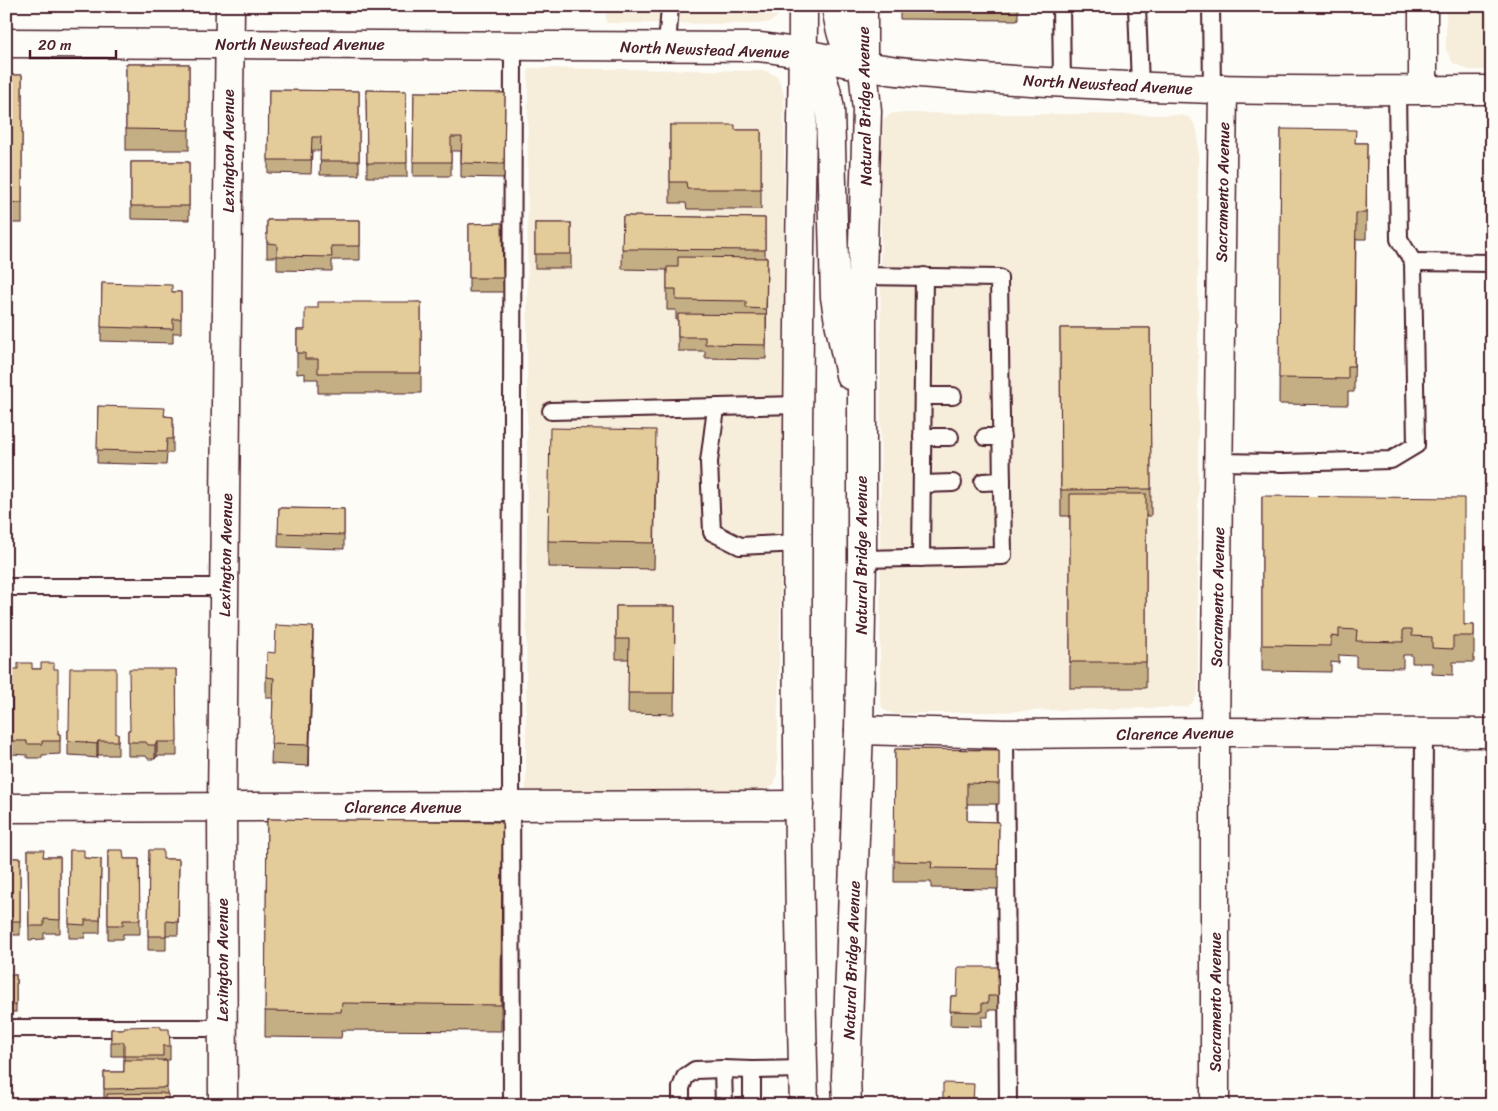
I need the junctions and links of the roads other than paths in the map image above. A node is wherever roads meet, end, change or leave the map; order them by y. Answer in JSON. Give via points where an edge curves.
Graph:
{"nodes":[{"id":1,"x":230,"y":6,"type":"edge"},
{"id":2,"x":670,"y":6,"type":"edge"},
{"id":3,"x":803,"y":6,"type":"edge"},
{"id":4,"x":836,"y":6,"type":"edge"},
{"id":5,"x":863,"y":6,"type":"edge"},
{"id":6,"x":1061,"y":6,"type":"edge"},
{"id":7,"x":1137,"y":6,"type":"edge"},
{"id":8,"x":1212,"y":6,"type":"edge"},
{"id":9,"x":1424,"y":6,"type":"edge"},
{"id":10,"x":6,"y":43,"type":"edge"},
{"id":11,"x":229,"y":44,"type":"junction"},
{"id":12,"x":513,"y":45,"type":"junction"},
{"id":13,"x":667,"y":46,"type":"junction"},
{"id":14,"x":803,"y":53,"type":"junction"},
{"id":15,"x":863,"y":66,"type":"junction"},
{"id":16,"x":1062,"y":83,"type":"junction"},
{"id":17,"x":1140,"y":86,"type":"junction"},
{"id":18,"x":1218,"y":89,"type":"junction"},
{"id":19,"x":1410,"y":90,"type":"junction"},
{"id":20,"x":1492,"y":90,"type":"edge"},
{"id":21,"x":1413,"y":262,"type":"junction"},
{"id":22,"x":1492,"y":263,"type":"edge"},
{"id":23,"x":862,"y":276,"type":"junction"},
{"id":24,"x":924,"y":276,"type":"junction"},
{"id":25,"x":923,"y":396,"type":"junction"},
{"id":26,"x":954,"y":396,"type":"dead end"},
{"id":27,"x":799,"y":405,"type":"junction"},
{"id":28,"x":716,"y":408,"type":"junction"},
{"id":29,"x":551,"y":412,"type":"dead end"},
{"id":30,"x":862,"y":431,"type":"junction"},
{"id":31,"x":922,"y":437,"type":"junction"},
{"id":32,"x":950,"y":437,"type":"dead end"},
{"id":33,"x":985,"y":437,"type":"dead end"},
{"id":34,"x":1002,"y":437,"type":"junction"},
{"id":35,"x":1219,"y":462,"type":"junction"},
{"id":36,"x":1002,"y":481,"type":"junction"},
{"id":37,"x":983,"y":482,"type":"dead end"},
{"id":38,"x":953,"y":483,"type":"dead end"},
{"id":39,"x":922,"y":484,"type":"junction"},
{"id":40,"x":798,"y":543,"type":"junction"},
{"id":41,"x":921,"y":558,"type":"junction"},
{"id":42,"x":862,"y":559,"type":"junction"},
{"id":43,"x":6,"y":587,"type":"edge"},
{"id":44,"x":225,"y":587,"type":"junction"},
{"id":45,"x":859,"y":730,"type":"junction"},
{"id":46,"x":1215,"y":732,"type":"junction"},
{"id":47,"x":1424,"y":733,"type":"junction"},
{"id":48,"x":1492,"y":733,"type":"edge"},
{"id":49,"x":1005,"y":734,"type":"junction"},
{"id":50,"x":800,"y":805,"type":"junction"},
{"id":51,"x":222,"y":807,"type":"junction"},
{"id":52,"x":511,"y":807,"type":"junction"},
{"id":53,"x":6,"y":808,"type":"edge"},
{"id":54,"x":6,"y":1028,"type":"edge"},
{"id":55,"x":222,"y":1028,"type":"junction"},
{"id":56,"x":724,"y":1069,"type":"junction"},
{"id":57,"x":803,"y":1069,"type":"junction"},
{"id":58,"x":752,"y":1070,"type":"junction"},
{"id":59,"x":223,"y":1105,"type":"edge"},
{"id":60,"x":512,"y":1105,"type":"edge"},
{"id":61,"x":681,"y":1105,"type":"edge"},
{"id":62,"x":724,"y":1105,"type":"edge"},
{"id":63,"x":752,"y":1105,"type":"edge"},
{"id":64,"x":804,"y":1105,"type":"edge"},
{"id":65,"x":847,"y":1105,"type":"edge"},
{"id":66,"x":1008,"y":1105,"type":"edge"},
{"id":67,"x":1215,"y":1105,"type":"edge"},
{"id":68,"x":1422,"y":1105,"type":"edge"}],
"edges":[{"from":1,"to":11,"type":"street","name":"Lexington Avenue"},
{"from":2,"to":13,"type":"lane"},
{"from":3,"to":14,"type":"street"},
{"from":4,"to":15,"type":"street","via":[[839,29],[846,46]]},
{"from":5,"to":15,"type":"street","name":"Natural Bridge Avenue"},
{"from":6,"to":16,"type":"lane"},
{"from":7,"to":17,"type":"lane"},
{"from":8,"to":18,"type":"lane"},
{"from":9,"to":19,"type":"street"},
{"from":10,"to":11,"type":"street","name":"North Newstead Avenue"},
{"from":11,"to":12,"type":"street","name":"North Newstead Avenue"},
{"from":11,"to":44,"type":"street","name":"Lexington Avenue"},
{"from":12,"to":13,"type":"street","name":"North Newstead Avenue"},
{"from":12,"to":52,"type":"lane"},
{"from":13,"to":14,"type":"street","name":"North Newstead Avenue","via":[[759,48]]},
{"from":14,"to":15,"type":"street","name":"North Newstead Avenue"},
{"from":14,"to":27,"type":"street"},
{"from":14,"to":30,"type":"street","via":[[820,73],[830,109],[835,296]]},
{"from":15,"to":16,"type":"street","name":"North Newstead Avenue"},
{"from":15,"to":23,"type":"street","name":"Natural Bridge Avenue","via":[[867,111]]},
{"from":16,"to":17,"type":"street","name":"North Newstead Avenue"},
{"from":17,"to":18,"type":"street","name":"North Newstead Avenue"},
{"from":18,"to":19,"type":"street","name":"North Newstead Avenue"},
{"from":18,"to":35,"type":"street","name":"Sacramento Avenue"},
{"from":19,"to":20,"type":"street","name":"North Newstead Avenue"},
{"from":19,"to":21,"type":"lane","via":[[1399,239]]},
{"from":21,"to":22,"type":"lane"},
{"from":21,"to":35,"type":"lane","via":[[1416,445],[1391,460]]},
{"from":23,"to":24,"type":"lane"},
{"from":23,"to":30,"type":"street","name":"Natural Bridge Avenue"},
{"from":24,"to":25,"type":"lane"},
{"from":24,"to":34,"type":"lane","via":[[999,278],[992,396]]},
{"from":25,"to":26,"type":"lane"},
{"from":25,"to":31,"type":"lane"},
{"from":27,"to":28,"type":"lane"},
{"from":27,"to":40,"type":"street"},
{"from":28,"to":29,"type":"lane"},
{"from":28,"to":40,"type":"lane","via":[[709,462],[712,532],[740,546]]},
{"from":30,"to":42,"type":"street","name":"Natural Bridge Avenue"},
{"from":31,"to":32,"type":"lane"},
{"from":31,"to":39,"type":"lane"},
{"from":33,"to":34,"type":"lane"},
{"from":34,"to":36,"type":"lane"},
{"from":35,"to":46,"type":"street","name":"Sacramento Avenue"},
{"from":36,"to":37,"type":"lane"},
{"from":36,"to":41,"type":"lane","via":[[1003,556]]},
{"from":38,"to":39,"type":"lane"},
{"from":39,"to":41,"type":"lane"},
{"from":40,"to":50,"type":"street"},
{"from":41,"to":42,"type":"lane"},
{"from":42,"to":45,"type":"street","name":"Natural Bridge Avenue"},
{"from":43,"to":44,"type":"lane"},
{"from":44,"to":51,"type":"street","name":"Lexington Avenue"},
{"from":45,"to":49,"type":"street","name":"Clarence Avenue"},
{"from":45,"to":65,"type":"street","name":"Natural Bridge Avenue"},
{"from":46,"to":47,"type":"street","name":"Clarence Avenue"},
{"from":46,"to":49,"type":"street","name":"Clarence Avenue"},
{"from":46,"to":67,"type":"street","name":"Sacramento Avenue"},
{"from":47,"to":48,"type":"street","name":"Clarence Avenue"},
{"from":47,"to":68,"type":"lane"},
{"from":49,"to":66,"type":"lane"},
{"from":50,"to":52,"type":"street","name":"Clarence Avenue"},
{"from":50,"to":57,"type":"street"},
{"from":51,"to":52,"type":"street","name":"Clarence Avenue"},
{"from":51,"to":53,"type":"street","name":"Clarence Avenue"},
{"from":51,"to":55,"type":"street","name":"Lexington Avenue"},
{"from":52,"to":60,"type":"lane"},
{"from":54,"to":55,"type":"lane"},
{"from":55,"to":59,"type":"street","name":"Lexington Avenue"},
{"from":56,"to":58,"type":"lane"},
{"from":56,"to":61,"type":"lane","via":[[696,1070],[685,1077]]},
{"from":56,"to":62,"type":"lane"},
{"from":57,"to":58,"type":"lane"},
{"from":57,"to":64,"type":"street"},
{"from":58,"to":63,"type":"lane"}]}
